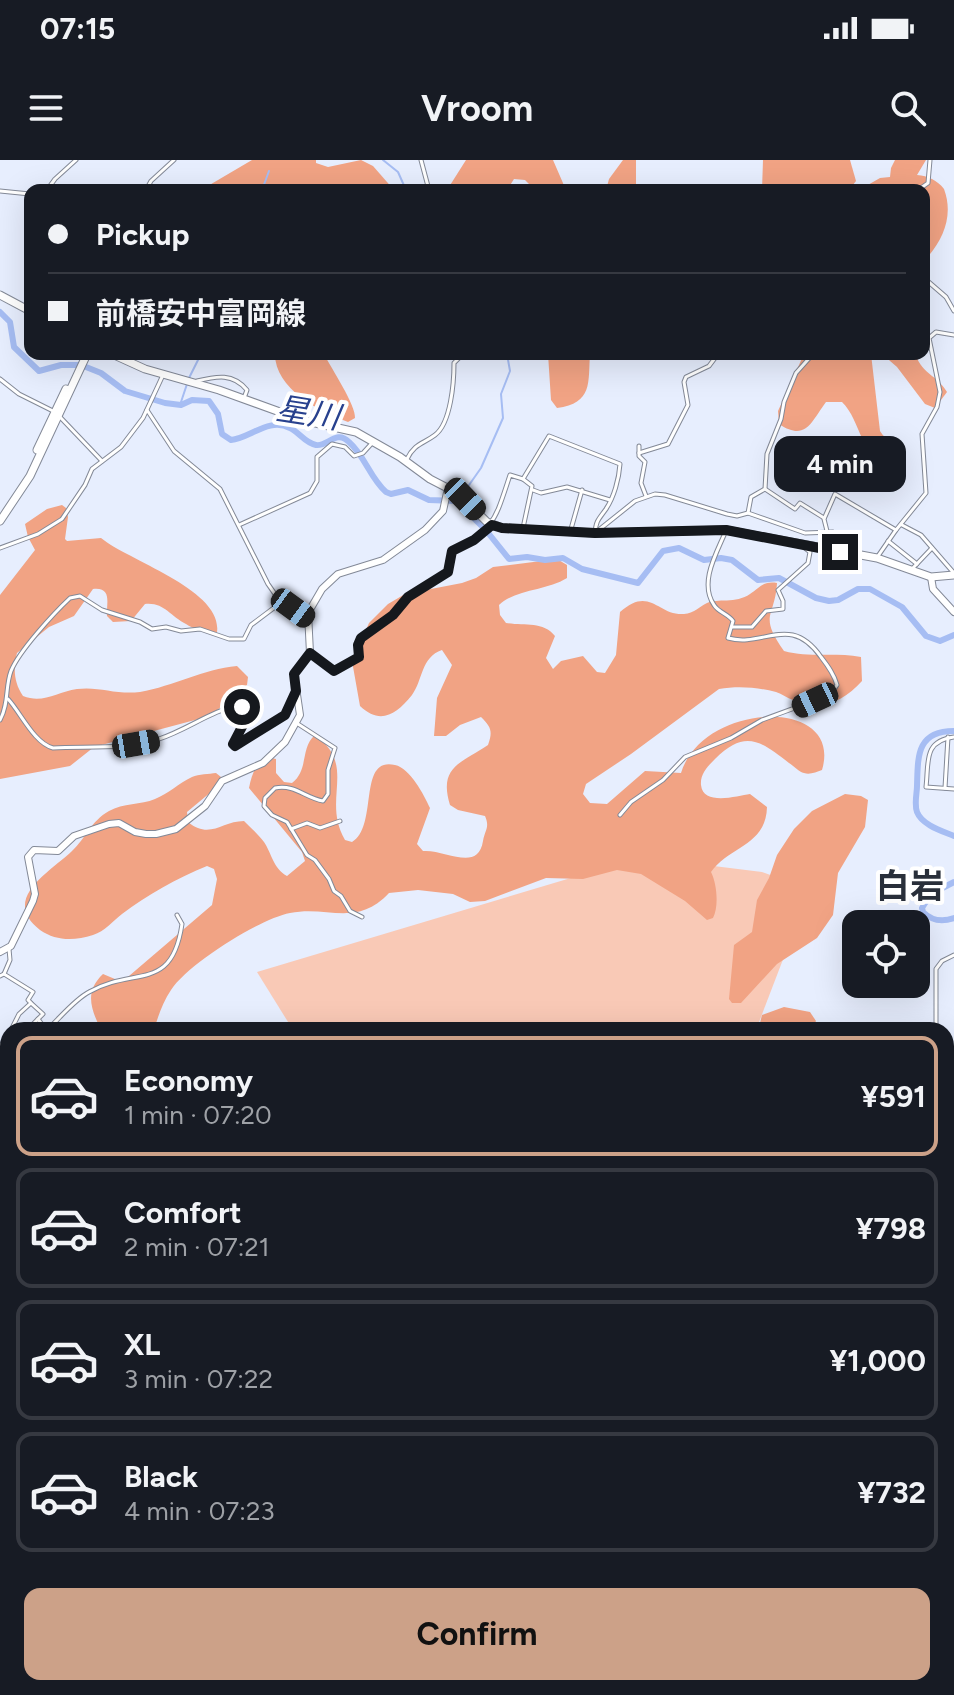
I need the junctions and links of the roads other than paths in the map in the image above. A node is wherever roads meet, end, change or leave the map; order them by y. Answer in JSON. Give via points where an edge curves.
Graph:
{"nodes":[{"id":1,"x":76,"y":160,"type":"edge"},
{"id":2,"x":174,"y":160,"type":"edge"},
{"id":3,"x":421,"y":160,"type":"edge"},
{"id":4,"x":930,"y":160,"type":"edge"},
{"id":5,"x":51,"y":184,"type":"edge"},
{"id":6,"x":149,"y":184,"type":"edge"},
{"id":7,"x":427,"y":184,"type":"edge"},
{"id":8,"x":926,"y":184,"type":"edge"},
{"id":9,"x":0,"y":191,"type":"edge"},
{"id":10,"x":24,"y":193,"type":"edge"},
{"id":11,"x":930,"y":283,"type":"edge"},
{"id":12,"x":0,"y":295,"type":"edge"},
{"id":13,"x":24,"y":308,"type":"edge"},
{"id":14,"x":954,"y":311,"type":"edge"},
{"id":15,"x":954,"y":335,"type":"edge"},
{"id":16,"x":930,"y":337,"type":"edge"},
{"id":17,"x":930,"y":343,"type":"edge"},
{"id":18,"x":81,"y":360,"type":"edge"},
{"id":19,"x":127,"y":360,"type":"edge"},
{"id":20,"x":457,"y":360,"type":"edge"},
{"id":21,"x":714,"y":360,"type":"edge"},
{"id":22,"x":808,"y":360,"type":"edge"},
{"id":23,"x":163,"y":375,"type":"junction"},
{"id":24,"x":0,"y":379,"type":"edge"},
{"id":25,"x":194,"y":382,"type":"junction"},
{"id":26,"x":244,"y":398,"type":"junction"},
{"id":27,"x":147,"y":410,"type":"junction"},
{"id":28,"x":57,"y":414,"type":"junction"},
{"id":29,"x":373,"y":442,"type":"junction"},
{"id":30,"x":639,"y":446,"type":"dead end"},
{"id":31,"x":639,"y":453,"type":"junction"},
{"id":32,"x":102,"y":461,"type":"junction"},
{"id":33,"x":406,"y":461,"type":"junction"},
{"id":34,"x":523,"y":479,"type":"junction"},
{"id":35,"x":765,"y":489,"type":"junction"},
{"id":36,"x":532,"y":490,"type":"junction"},
{"id":37,"x":582,"y":490,"type":"junction"},
{"id":38,"x":448,"y":491,"type":"junction"},
{"id":39,"x":646,"y":496,"type":"junction"},
{"id":40,"x":610,"y":500,"type":"junction"},
{"id":41,"x":748,"y":513,"type":"junction"},
{"id":42,"x":824,"y":519,"type":"junction"},
{"id":43,"x":0,"y":521,"type":"edge"},
{"id":44,"x":238,"y":525,"type":"junction"},
{"id":45,"x":492,"y":525,"type":"junction"},
{"id":46,"x":900,"y":525,"type":"junction"},
{"id":47,"x":523,"y":529,"type":"junction"},
{"id":48,"x":726,"y":530,"type":"junction"},
{"id":49,"x":896,"y":530,"type":"junction"},
{"id":50,"x":570,"y":531,"type":"junction"},
{"id":51,"x":799,"y":531,"type":"junction"},
{"id":52,"x":827,"y":531,"type":"junction"},
{"id":53,"x":595,"y":533,"type":"junction"},
{"id":54,"x":888,"y":541,"type":"junction"},
{"id":55,"x":801,"y":544,"type":"junction"},
{"id":56,"x":0,"y":548,"type":"edge"},
{"id":57,"x":932,"y":548,"type":"junction"},
{"id":58,"x":856,"y":555,"type":"junction"},
{"id":59,"x":877,"y":558,"type":"junction"},
{"id":60,"x":917,"y":564,"type":"junction"},
{"id":61,"x":911,"y":571,"type":"junction"},
{"id":62,"x":953,"y":572,"type":"edge"},
{"id":63,"x":931,"y":577,"type":"junction"},
{"id":64,"x":283,"y":601,"type":"junction"},
{"id":65,"x":954,"y":612,"type":"edge"},
{"id":66,"x":308,"y":619,"type":"junction"},
{"id":67,"x":732,"y":627,"type":"junction"},
{"id":68,"x":310,"y":653,"type":"junction"},
{"id":69,"x":296,"y":691,"type":"junction"},
{"id":70,"x":8,"y":699,"type":"junction"},
{"id":71,"x":0,"y":720,"type":"edge"},
{"id":72,"x":296,"y":723,"type":"junction"},
{"id":73,"x":951,"y":737,"type":"edge"},
{"id":74,"x":945,"y":788,"type":"junction"},
{"id":75,"x":954,"y":789,"type":"edge"},
{"id":76,"x":620,"y":815,"type":"dead end"},
{"id":77,"x":340,"y":821,"type":"dead end"},
{"id":78,"x":291,"y":829,"type":"junction"},
{"id":79,"x":177,"y":915,"type":"dead end"},
{"id":80,"x":362,"y":917,"type":"dead end"},
{"id":81,"x":9,"y":949,"type":"junction"},
{"id":82,"x":0,"y":952,"type":"edge"},
{"id":83,"x":954,"y":955,"type":"edge"},
{"id":84,"x":2,"y":975,"type":"edge"},
{"id":85,"x":31,"y":1003,"type":"junction"},
{"id":86,"x":38,"y":1019,"type":"junction"},
{"id":87,"x":15,"y":1022,"type":"edge"},
{"id":88,"x":35,"y":1022,"type":"edge"},
{"id":89,"x":40,"y":1022,"type":"edge"},
{"id":90,"x":56,"y":1022,"type":"edge"},
{"id":91,"x":936,"y":1022,"type":"edge"}],
"edges":[{"from":1,"to":5,"type":"street"},
{"from":2,"to":6,"type":"street"},
{"from":3,"to":7,"type":"street"},
{"from":4,"to":8,"type":"street"},
{"from":9,"to":10,"type":"street"},
{"from":11,"to":14,"type":"street"},
{"from":12,"to":13,"type":"main road"},
{"from":15,"to":16,"type":"street","via":[[936,332]]},
{"from":17,"to":46,"type":"street","via":[[940,392],[922,434],[926,493]]},
{"from":18,"to":28,"type":"main road"},
{"from":19,"to":23,"type":"main road"},
{"from":20,"to":33,"type":"street","via":[[452,397],[439,431],[412,449]]},
{"from":21,"to":31,"type":"street","via":[[686,377],[688,405],[668,444]]},
{"from":22,"to":35,"type":"street","via":[[794,375],[767,454]]},
{"from":23,"to":25,"type":"main road"},
{"from":23,"to":27,"type":"street"},
{"from":24,"to":28,"type":"street"},
{"from":25,"to":26,"type":"main road"},
{"from":25,"to":26,"type":"street","via":[[236,379],[247,390]]},
{"from":26,"to":29,"type":"main road"},
{"from":27,"to":32,"type":"street","via":[[122,445]]},
{"from":27,"to":44,"type":"street","via":[[174,451],[216,485]]},
{"from":28,"to":32,"type":"street"},
{"from":28,"to":43,"type":"main road"},
{"from":29,"to":33,"type":"main road"},
{"from":29,"to":44,"type":"street","via":[[354,456],[332,444],[318,455],[317,481],[310,493]]},
{"from":30,"to":31,"type":"street"},
{"from":31,"to":39,"type":"street","via":[[645,462],[641,483]]},
{"from":32,"to":56,"type":"street","via":[[62,519]]},
{"from":33,"to":38,"type":"main road"},
{"from":34,"to":36,"type":"street"},
{"from":34,"to":40,"type":"street","via":[[549,436],[620,464]]},
{"from":34,"to":45,"type":"street","via":[[510,475]]},
{"from":35,"to":41,"type":"street","via":[[751,497]]},
{"from":35,"to":42,"type":"street","via":[[795,509],[800,503]]},
{"from":36,"to":37,"type":"street"},
{"from":36,"to":47,"type":"street"},
{"from":37,"to":40,"type":"street"},
{"from":37,"to":50,"type":"street"},
{"from":38,"to":45,"type":"main road","via":[[463,496]]},
{"from":38,"to":66,"type":"street","via":[[438,518],[397,552],[330,580],[310,606]]},
{"from":39,"to":41,"type":"street","via":[[665,495],[737,516]]},
{"from":39,"to":53,"type":"street"},
{"from":40,"to":53,"type":"street","via":[[597,517]]},
{"from":41,"to":51,"type":"street"},
{"from":42,"to":49,"type":"street","via":[[835,494]]},
{"from":42,"to":52,"type":"street"},
{"from":44,"to":64,"type":"street","via":[[268,584]]},
{"from":45,"to":47,"type":"main road"},
{"from":45,"to":68,"type":"street","via":[[452,551],[448,572],[408,597],[361,638],[355,661],[334,671]]},
{"from":46,"to":49,"type":"street"},
{"from":46,"to":57,"type":"street","via":[[916,531]]},
{"from":47,"to":50,"type":"main road"},
{"from":48,"to":53,"type":"main road"},
{"from":48,"to":55,"type":"main road"},
{"from":48,"to":67,"type":"street","via":[[708,576],[709,596],[715,608],[731,617]]},
{"from":49,"to":54,"type":"street"},
{"from":50,"to":53,"type":"main road"},
{"from":51,"to":52,"type":"street"},
{"from":51,"to":55,"type":"street"},
{"from":52,"to":58,"type":"street"},
{"from":54,"to":59,"type":"street"},
{"from":54,"to":60,"type":"street"},
{"from":55,"to":58,"type":"main road"},
{"from":55,"to":67,"type":"street","via":[[810,552],[808,562],[778,590],[781,610],[766,611],[752,627]]},
{"from":57,"to":60,"type":"street"},
{"from":57,"to":62,"type":"street"},
{"from":58,"to":59,"type":"main road"},
{"from":59,"to":61,"type":"main road"},
{"from":60,"to":61,"type":"street"},
{"from":61,"to":63,"type":"main road"},
{"from":62,"to":63,"type":"main road"},
{"from":63,"to":65,"type":"street","via":[[933,589]]},
{"from":64,"to":66,"type":"street"},
{"from":64,"to":70,"type":"street","via":[[251,625],[244,639],[236,639],[200,629],[152,629],[75,596],[14,664]]},
{"from":66,"to":68,"type":"street"},
{"from":67,"to":76,"type":"street","via":[[729,639],[806,639],[832,672],[834,692],[685,757]]},
{"from":68,"to":69,"type":"street","via":[[294,674]]},
{"from":69,"to":70,"type":"street","via":[[282,718],[235,746],[244,723],[240,705],[154,741],[53,748],[40,740]]},
{"from":69,"to":72,"type":"street"},
{"from":70,"to":71,"type":"street"},
{"from":72,"to":78,"type":"street","via":[[335,748],[323,801],[282,786],[265,798],[266,811]]},
{"from":72,"to":81,"type":"street","via":[[263,763],[222,781],[205,806],[176,829],[146,834],[109,824],[74,836],[58,851],[34,850],[28,857],[35,894]]},
{"from":73,"to":74,"type":"street"},
{"from":73,"to":74,"type":"street","via":[[930,750],[926,787]]},
{"from":74,"to":75,"type":"street"},
{"from":77,"to":78,"type":"street"},
{"from":78,"to":80,"type":"street","via":[[350,911]]},
{"from":79,"to":90,"type":"street","via":[[182,924],[179,939],[164,968],[88,992]]},
{"from":81,"to":82,"type":"street"},
{"from":81,"to":84,"type":"street"},
{"from":83,"to":91,"type":"street","via":[[936,969]]},
{"from":84,"to":85,"type":"street","via":[[33,992]]},
{"from":85,"to":86,"type":"street","via":[[43,1014]]},
{"from":85,"to":87,"type":"street"},
{"from":86,"to":88,"type":"street"},
{"from":86,"to":89,"type":"street"}]}
